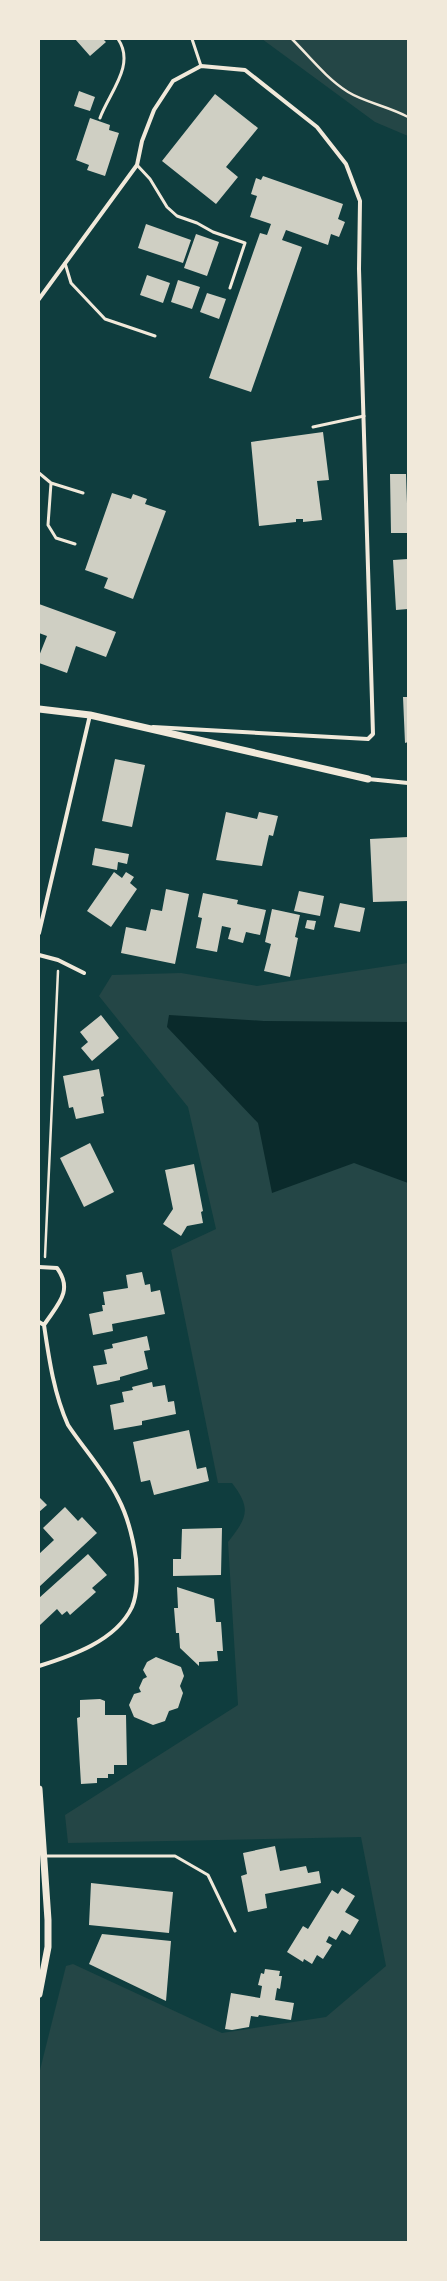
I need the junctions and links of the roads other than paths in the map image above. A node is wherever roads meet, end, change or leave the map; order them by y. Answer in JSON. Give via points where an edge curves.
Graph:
{"nodes":[{"id":1,"x":118,"y":39,"type":"edge"},
{"id":2,"x":192,"y":39,"type":"edge"},
{"id":3,"x":201,"y":66,"type":"junction"},
{"id":4,"x":100,"y":118,"type":"dead end"},
{"id":5,"x":137,"y":165,"type":"junction"},
{"id":6,"x":65,"y":263,"type":"junction"},
{"id":7,"x":230,"y":288,"type":"dead end"},
{"id":8,"x":39,"y":299,"type":"edge"},
{"id":9,"x":155,"y":336,"type":"dead end"},
{"id":10,"x":364,"y":415,"type":"junction"},
{"id":11,"x":313,"y":426,"type":"dead end"},
{"id":12,"x":39,"y":473,"type":"edge"},
{"id":13,"x":51,"y":483,"type":"junction"},
{"id":14,"x":83,"y":493,"type":"dead end"},
{"id":15,"x":75,"y":544,"type":"dead end"},
{"id":16,"x":39,"y":709,"type":"edge"},
{"id":17,"x":90,"y":715,"type":"junction"},
{"id":18,"x":139,"y":726,"type":"junction"},
{"id":19,"x":368,"y":779,"type":"joint"},
{"id":20,"x":408,"y":783,"type":"edge"},
{"id":21,"x":39,"y":933,"type":"edge"},
{"id":22,"x":39,"y":955,"type":"edge"},
{"id":23,"x":84,"y":973,"type":"dead end"},
{"id":24,"x":39,"y":1267,"type":"edge"},
{"id":25,"x":39,"y":1322,"type":"edge"},
{"id":26,"x":44,"y":1325,"type":"junction"},
{"id":27,"x":39,"y":1666,"type":"edge"},
{"id":28,"x":39,"y":1789,"type":"edge"},
{"id":29,"x":40,"y":1817,"type":"edge"},
{"id":30,"x":45,"y":1856,"type":"junction"},
{"id":31,"x":235,"y":1931,"type":"dead end"},
{"id":32,"x":39,"y":1994,"type":"edge"}],
"edges":[{"from":1,"to":4,"type":"lane","via":[[123,46],[125,66]]},
{"from":2,"to":3,"type":"lane"},
{"from":3,"to":5,"type":"street","via":[[173,81],[154,110],[142,142]]},
{"from":3,"to":10,"type":"street","via":[[245,70],[316,127],[346,164],[360,201]]},
{"from":5,"to":6,"type":"street"},
{"from":5,"to":7,"type":"lane","via":[[150,179],[167,207],[177,216],[246,243]]},
{"from":6,"to":8,"type":"street"},
{"from":6,"to":9,"type":"lane","via":[[71,283],[105,320]]},
{"from":10,"to":11,"type":"lane"},
{"from":10,"to":18,"type":"street","via":[[373,734],[368,739]]},
{"from":12,"to":13,"type":"lane"},
{"from":13,"to":14,"type":"lane"},
{"from":13,"to":15,"type":"lane","via":[[48,525],[56,538]]},
{"from":16,"to":17,"type":"street"},
{"from":17,"to":18,"type":"street"},
{"from":17,"to":21,"type":"street"},
{"from":18,"to":19,"type":"street"},
{"from":19,"to":20,"type":"street"},
{"from":22,"to":23,"type":"street","via":[[58,960]]},
{"from":24,"to":26,"type":"street","via":[[57,1268],[64,1278],[65,1286],[60,1300]]},
{"from":25,"to":26,"type":"street"},
{"from":26,"to":27,"type":"street","via":[[62,1412],[68,1425],[118,1497],[128,1523],[137,1570],[132,1607],[116,1628],[95,1643]]},
{"from":28,"to":29,"type":"street"},
{"from":29,"to":30,"type":"street"},
{"from":30,"to":31,"type":"lane","via":[[175,1856],[208,1875]]},
{"from":30,"to":32,"type":"street","via":[[48,1946]]}]}
